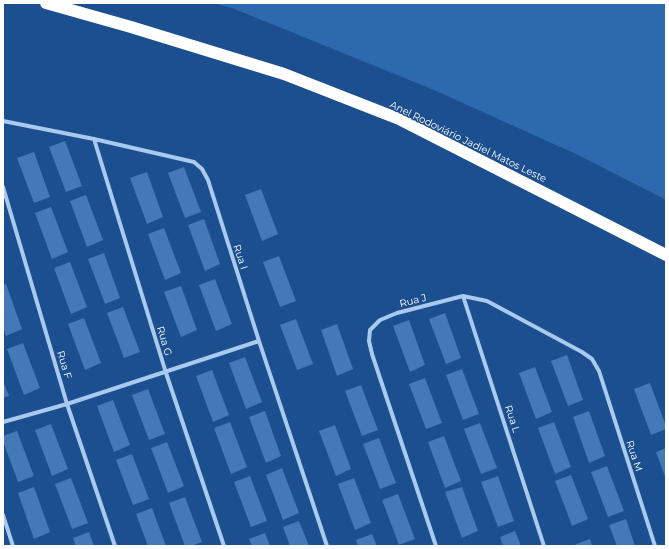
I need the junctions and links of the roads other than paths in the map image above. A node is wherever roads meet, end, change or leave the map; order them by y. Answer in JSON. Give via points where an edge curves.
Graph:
{"nodes":[{"id":1,"x":46,"y":3,"type":"edge"},
{"id":2,"x":3,"y":121,"type":"edge"},
{"id":3,"x":94,"y":139,"type":"junction"},
{"id":4,"x":3,"y":187,"type":"edge"},
{"id":5,"x":666,"y":255,"type":"edge"},
{"id":6,"x":463,"y":296,"type":"junction"},
{"id":7,"x":259,"y":341,"type":"junction"},
{"id":8,"x":166,"y":373,"type":"junction"},
{"id":9,"x":67,"y":404,"type":"junction"},
{"id":10,"x":3,"y":422,"type":"edge"},
{"id":11,"x":3,"y":515,"type":"edge"},
{"id":12,"x":13,"y":546,"type":"edge"},
{"id":13,"x":115,"y":546,"type":"edge"},
{"id":14,"x":224,"y":546,"type":"edge"},
{"id":15,"x":327,"y":546,"type":"edge"},
{"id":16,"x":436,"y":546,"type":"edge"},
{"id":17,"x":544,"y":546,"type":"edge"},
{"id":18,"x":654,"y":546,"type":"edge"}],
"edges":[{"from":1,"to":5,"type":"highway","name":"Anel Rodoviário Jadiel Matos Leste","via":[[284,74],[399,119]]},
{"from":2,"to":3,"type":"street","name":"Rua I"},
{"from":3,"to":7,"type":"street","name":"Rua I","via":[[194,162],[202,169]]},
{"from":3,"to":8,"type":"street","name":"Rua G"},
{"from":4,"to":9,"type":"street","name":"Rua F"},
{"from":6,"to":16,"type":"street","name":"Rua J","via":[[397,313],[380,320],[370,330],[372,354]]},
{"from":6,"to":17,"type":"street","name":"Rua L"},
{"from":6,"to":18,"type":"street","name":"Rua M","via":[[487,301],[575,348],[592,360],[598,371]]},
{"from":7,"to":8,"type":"street"},
{"from":7,"to":15,"type":"street","name":"Rua I"},
{"from":8,"to":9,"type":"street"},
{"from":8,"to":14,"type":"street","name":"Rua G"},
{"from":9,"to":10,"type":"street"},
{"from":9,"to":13,"type":"street","name":"Rua F"},
{"from":11,"to":12,"type":"street"}]}
